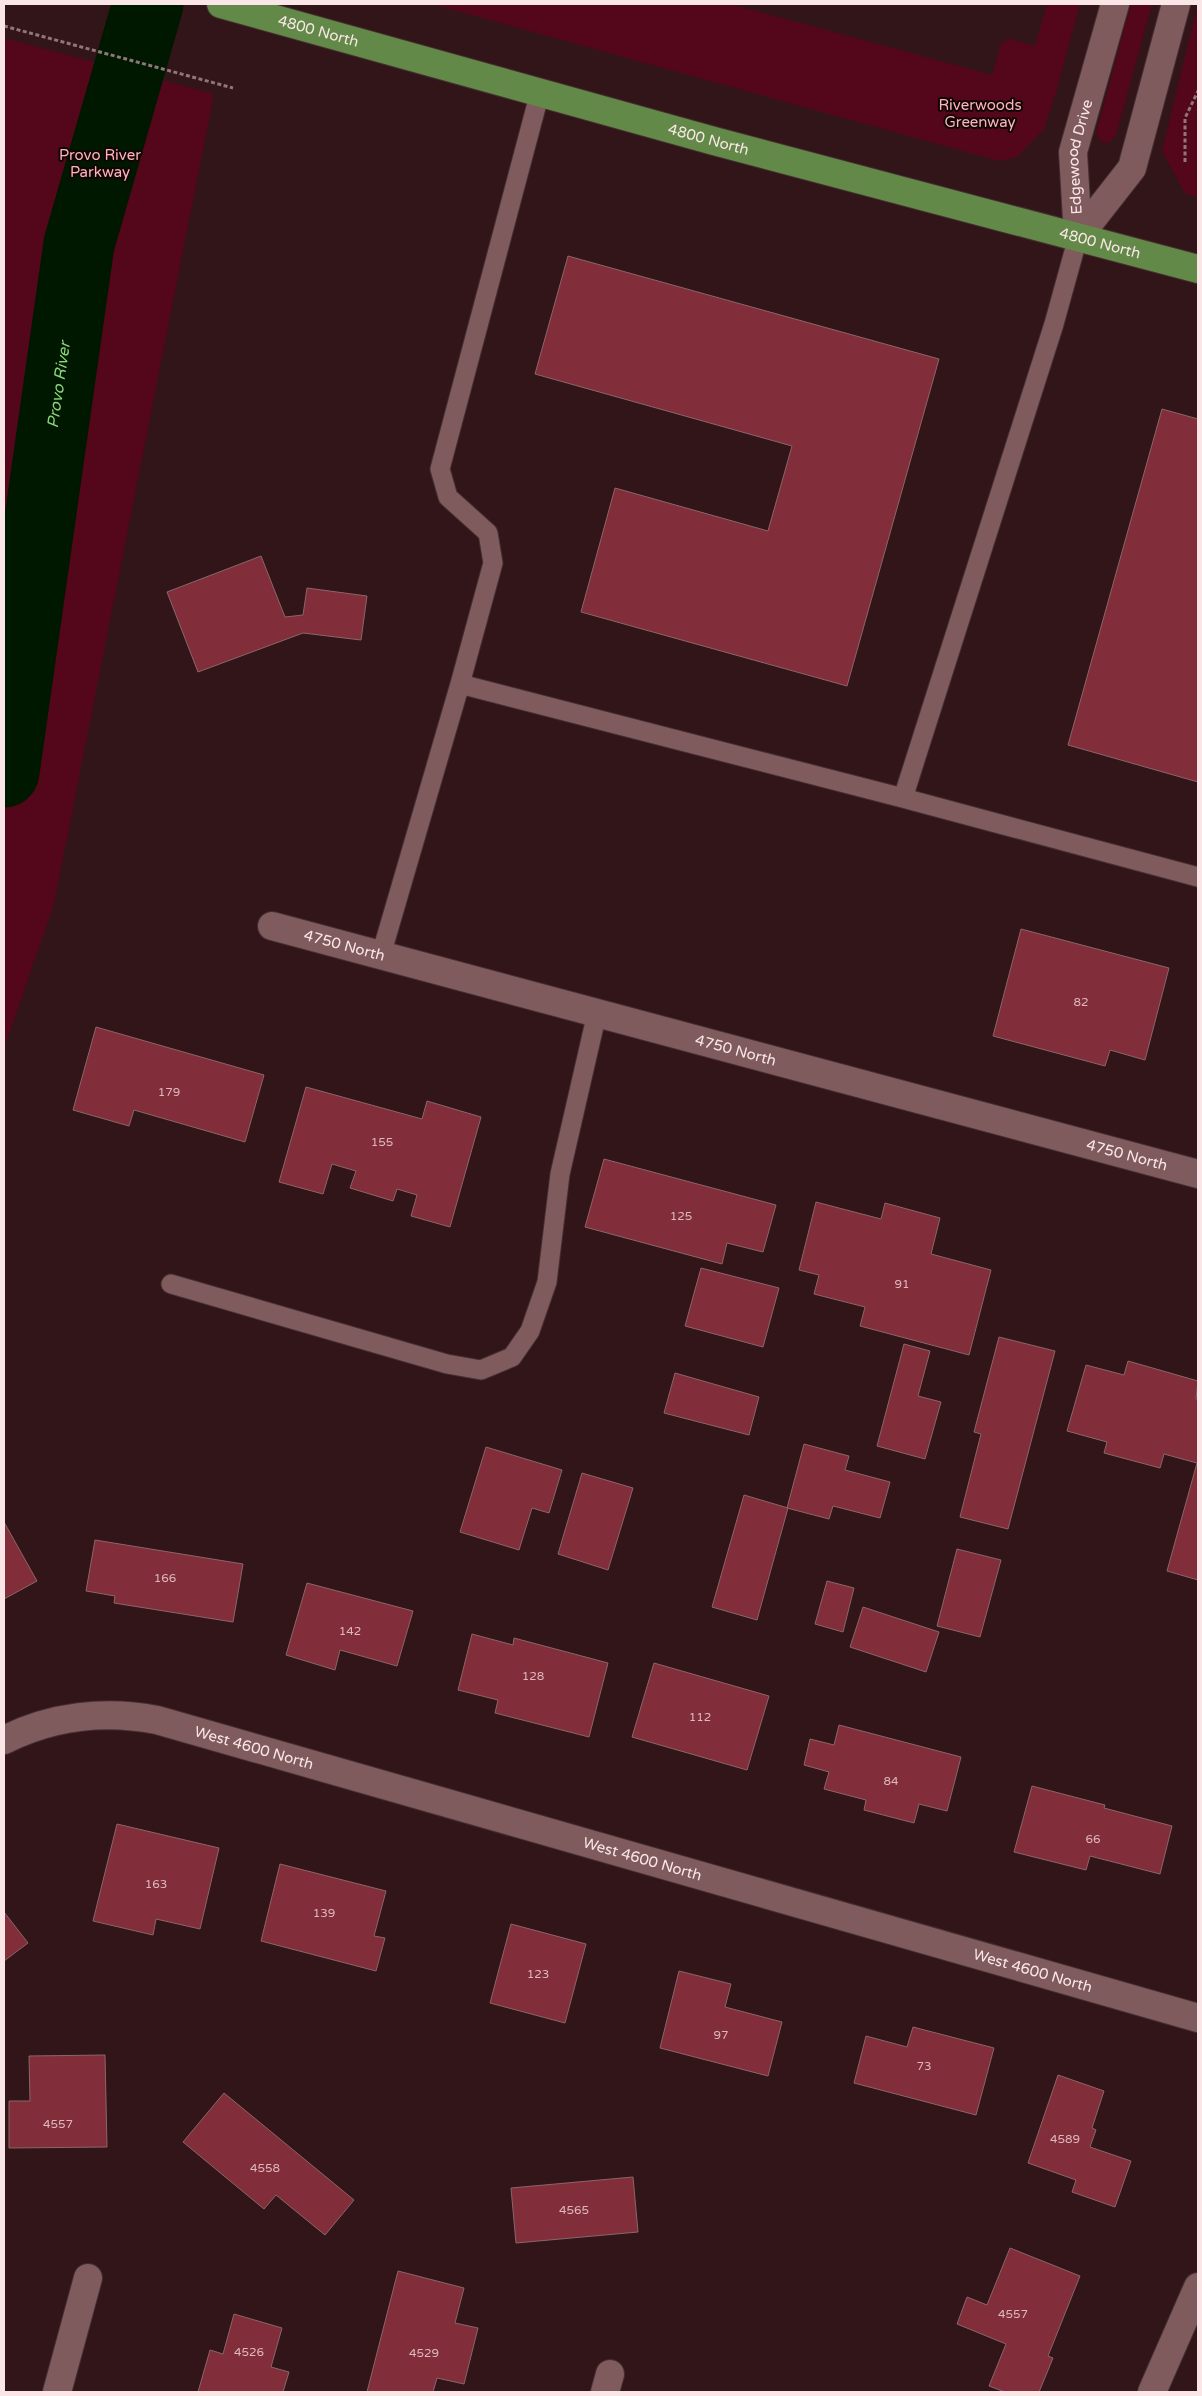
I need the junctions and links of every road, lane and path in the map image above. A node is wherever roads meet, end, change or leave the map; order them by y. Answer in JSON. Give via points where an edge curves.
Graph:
{"nodes":[{"id":1,"x":222,"y":4,"type":"edge"},
{"id":2,"x":1115,"y":4,"type":"edge"},
{"id":3,"x":1176,"y":4,"type":"edge"},
{"id":4,"x":4,"y":26,"type":"edge"},
{"id":5,"x":233,"y":88,"type":"dead end"},
{"id":6,"x":1198,"y":91,"type":"edge"},
{"id":7,"x":540,"y":92,"type":"junction"},
{"id":8,"x":1186,"y":162,"type":"dead end"},
{"id":9,"x":1078,"y":237,"type":"junction"},
{"id":10,"x":1198,"y":270,"type":"edge"},
{"id":11,"x":460,"y":684,"type":"junction"},
{"id":12,"x":904,"y":798,"type":"junction"},
{"id":13,"x":1198,"y":877,"type":"edge"},
{"id":14,"x":272,"y":926,"type":"dead end"},
{"id":15,"x":381,"y":955,"type":"junction"},
{"id":16,"x":597,"y":1013,"type":"junction"},
{"id":17,"x":1198,"y":1174,"type":"edge"},
{"id":18,"x":171,"y":1284,"type":"dead end"},
{"id":19,"x":4,"y":1740,"type":"edge"},
{"id":20,"x":1198,"y":2018,"type":"edge"},
{"id":21,"x":88,"y":2278,"type":"dead end"},
{"id":22,"x":1198,"y":2287,"type":"edge"},
{"id":23,"x":57,"y":2392,"type":"edge"},
{"id":24,"x":1152,"y":2392,"type":"edge"}],
"edges":[{"from":1,"to":7,"type":"main road","name":"4800 North"},
{"from":2,"to":9,"type":"street","name":"Edgewood Drive","via":[[1073,152]]},
{"from":3,"to":9,"type":"street","name":"Edgewood Drive","via":[[1132,168]]},
{"from":4,"to":5,"type":"path"},
{"from":6,"to":8,"type":"path","via":[[1185,118]]},
{"from":7,"to":9,"type":"main road","name":"4800 North"},
{"from":7,"to":11,"type":"lane","via":[[440,470],[448,497],[488,534],[493,563]]},
{"from":9,"to":10,"type":"main road","name":"4800 North"},
{"from":9,"to":12,"type":"lane","via":[[1054,324]]},
{"from":11,"to":12,"type":"lane"},
{"from":11,"to":15,"type":"lane"},
{"from":12,"to":13,"type":"lane"},
{"from":14,"to":15,"type":"street","name":"4750 North"},
{"from":15,"to":16,"type":"street","name":"4750 North"},
{"from":16,"to":17,"type":"street","name":"4750 North"},
{"from":16,"to":18,"type":"lane","via":[[560,1174],[546,1282],[530,1331],[512,1357],[481,1370],[447,1364]]},
{"from":19,"to":20,"type":"street","name":"West 4600 North","via":[[24,1730],[68,1718],[131,1715],[157,1720]]},
{"from":21,"to":23,"type":"street"},
{"from":22,"to":24,"type":"street"}]}
